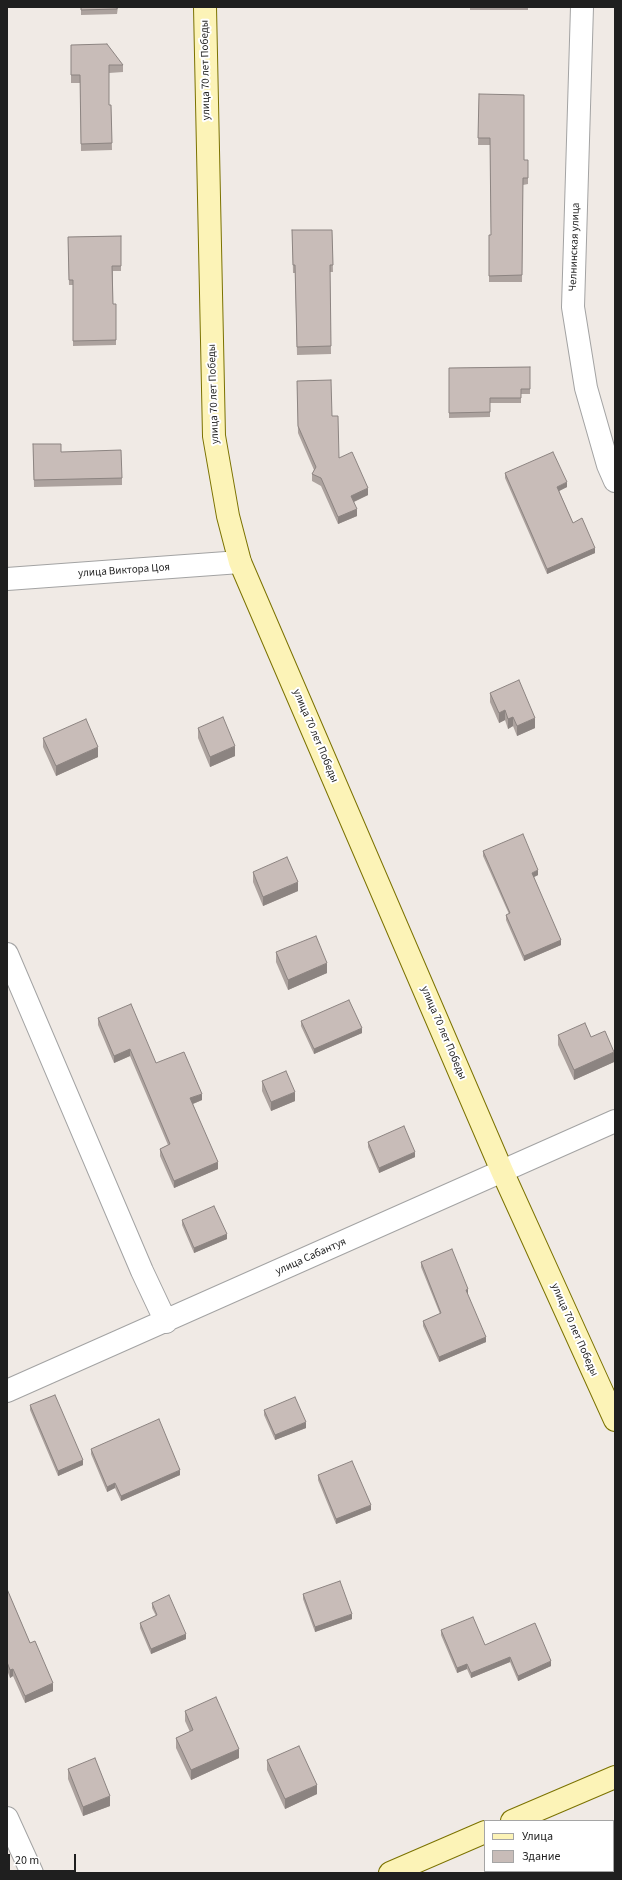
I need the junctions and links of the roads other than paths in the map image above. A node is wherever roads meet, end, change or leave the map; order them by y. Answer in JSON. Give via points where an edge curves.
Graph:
{"nodes":[{"id":1,"x":205,"y":7,"type":"edge"},
{"id":2,"x":582,"y":7,"type":"edge"},
{"id":3,"x":615,"y":480,"type":"edge"},
{"id":4,"x":240,"y":562,"type":"junction"},
{"id":5,"x":7,"y":579,"type":"edge"},
{"id":6,"x":7,"y":954,"type":"edge"},
{"id":7,"x":615,"y":1121,"type":"edge"},
{"id":8,"x":502,"y":1170,"type":"junction"},
{"id":9,"x":166,"y":1322,"type":"junction"},
{"id":10,"x":7,"y":1392,"type":"edge"},
{"id":11,"x":615,"y":1420,"type":"edge"},
{"id":12,"x":615,"y":1777,"type":"edge"},
{"id":13,"x":7,"y":1818,"type":"edge"},
{"id":14,"x":514,"y":1820,"type":"edge"},
{"id":15,"x":484,"y":1832,"type":"edge"},
{"id":16,"x":32,"y":1873,"type":"edge"},
{"id":17,"x":390,"y":1873,"type":"edge"}],
"edges":[{"from":1,"to":4,"type":"street","name":"улица 70 лет Победы","via":[[214,436],[228,516]]},
{"from":2,"to":3,"type":"street","name":"Челнинская улица","via":[[573,307],[586,388],[608,465]]},
{"from":4,"to":5,"type":"street","name":"улица Виктора Цоя"},
{"from":4,"to":8,"type":"street","name":"улица 70 лет Победы"},
{"from":6,"to":9,"type":"street"},
{"from":7,"to":8,"type":"street","name":"улица Сабантуя"},
{"from":8,"to":9,"type":"street","name":"улица Сабантуя"},
{"from":8,"to":11,"type":"street","name":"улица 70 лет Победы"},
{"from":9,"to":10,"type":"street","name":"улица Сабантуя"},
{"from":12,"to":14,"type":"street"},
{"from":13,"to":16,"type":"street"},
{"from":15,"to":17,"type":"street"}]}
